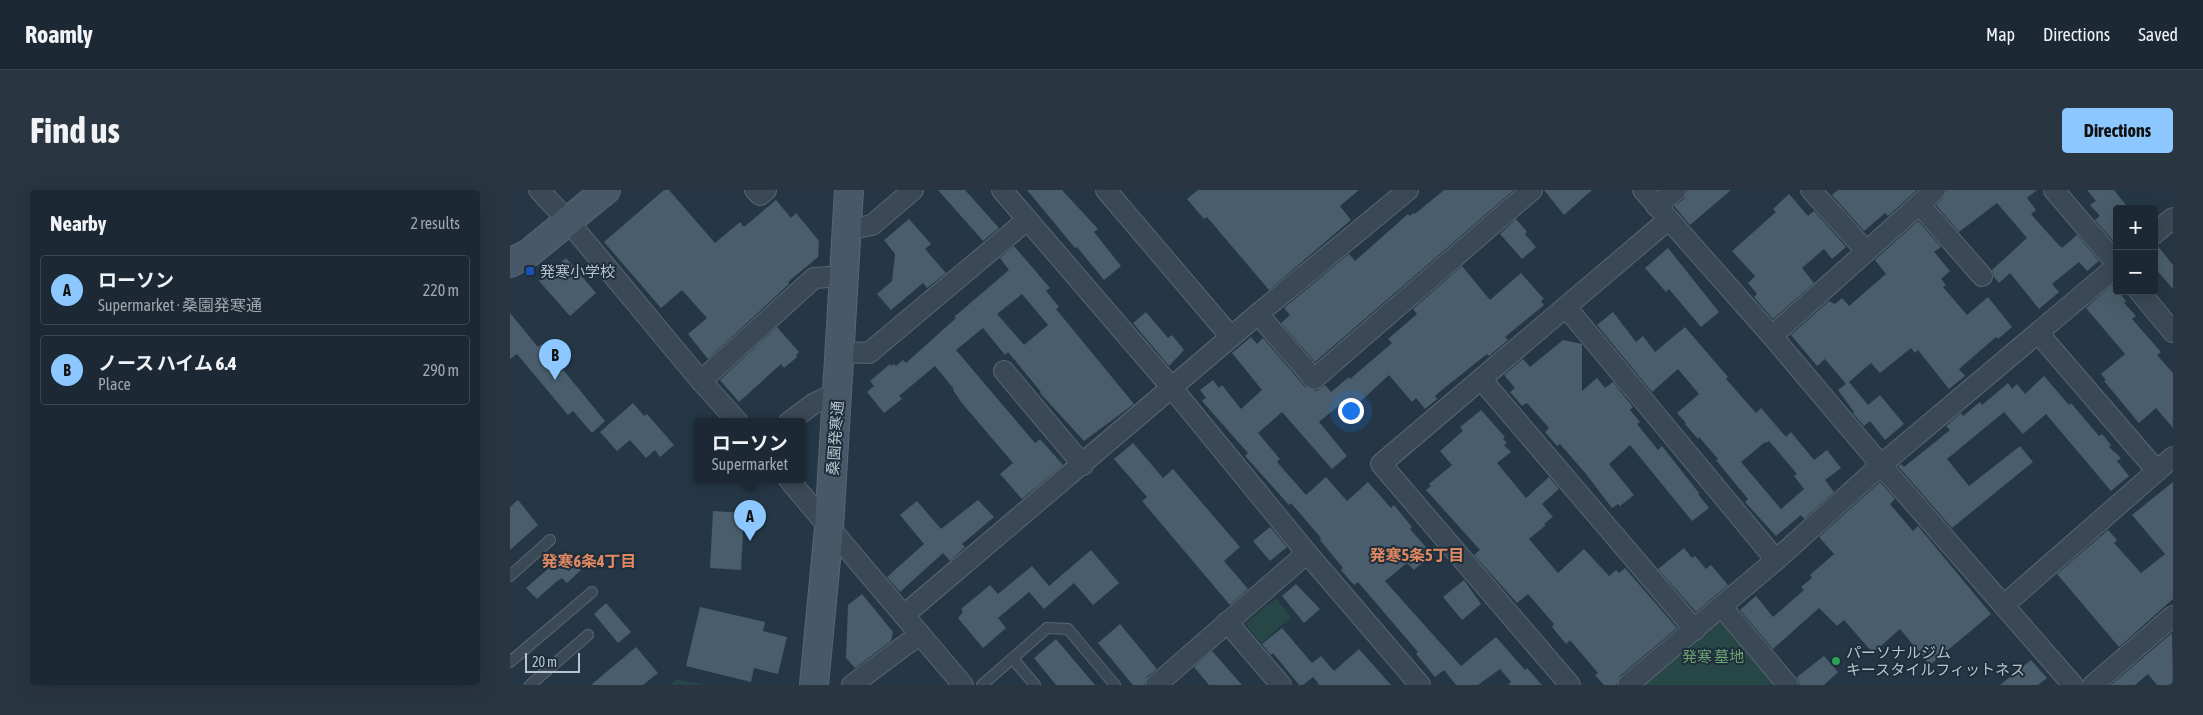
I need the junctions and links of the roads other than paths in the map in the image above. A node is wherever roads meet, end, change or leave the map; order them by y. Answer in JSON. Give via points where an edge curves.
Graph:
{"nodes":[{"id":1,"x":539,"y":190,"type":"edge"},
{"id":2,"x":606,"y":190,"type":"edge"},
{"id":3,"x":755,"y":190,"type":"edge"},
{"id":4,"x":766,"y":190,"type":"edge"},
{"id":5,"x":848,"y":190,"type":"edge"},
{"id":6,"x":913,"y":190,"type":"edge"},
{"id":7,"x":1002,"y":190,"type":"edge"},
{"id":8,"x":1106,"y":190,"type":"edge"},
{"id":9,"x":1532,"y":190,"type":"edge"},
{"id":10,"x":1643,"y":190,"type":"edge"},
{"id":11,"x":1676,"y":190,"type":"edge"},
{"id":12,"x":1811,"y":190,"type":"edge"},
{"id":13,"x":1935,"y":190,"type":"edge"},
{"id":14,"x":2054,"y":190,"type":"edge"},
{"id":15,"x":1396,"y":194,"type":"edge"},
{"id":16,"x":1919,"y":204,"type":"junction"},
{"id":17,"x":1662,"y":213,"type":"junction"},
{"id":18,"x":2173,"y":218,"type":"edge"},
{"id":19,"x":568,"y":220,"type":"junction"},
{"id":20,"x":1027,"y":220,"type":"junction"},
{"id":21,"x":846,"y":230,"type":"junction"},
{"id":22,"x":2158,"y":231,"type":"edge"},
{"id":23,"x":1866,"y":251,"type":"junction"},
{"id":24,"x":2113,"y":260,"type":"edge"},
{"id":25,"x":510,"y":263,"type":"edge"},
{"id":26,"x":2113,"y":269,"type":"edge"},
{"id":27,"x":844,"y":276,"type":"junction"},
{"id":28,"x":1982,"y":276,"type":"dead end"},
{"id":29,"x":2142,"y":295,"type":"edge"},
{"id":30,"x":1566,"y":307,"type":"junction"},
{"id":31,"x":1258,"y":314,"type":"junction"},
{"id":32,"x":2173,"y":332,"type":"edge"},
{"id":33,"x":2039,"y":334,"type":"junction"},
{"id":34,"x":1772,"y":336,"type":"junction"},
{"id":35,"x":1231,"y":337,"type":"junction"},
{"id":36,"x":841,"y":352,"type":"junction"},
{"id":37,"x":1004,"y":371,"type":"dead end"},
{"id":38,"x":1481,"y":379,"type":"junction"},
{"id":39,"x":701,"y":381,"type":"junction"},
{"id":40,"x":1172,"y":388,"type":"junction"},
{"id":41,"x":838,"y":392,"type":"junction"},
{"id":42,"x":734,"y":418,"type":"edge"},
{"id":43,"x":794,"y":418,"type":"edge"},
{"id":44,"x":2173,"y":457,"type":"edge"},
{"id":45,"x":1083,"y":465,"type":"junction"},
{"id":46,"x":1881,"y":465,"type":"junction"},
{"id":47,"x":2157,"y":471,"type":"junction"},
{"id":48,"x":792,"y":483,"type":"edge"},
{"id":49,"x":830,"y":528,"type":"junction"},
{"id":50,"x":550,"y":540,"type":"dead end"},
{"id":51,"x":1307,"y":553,"type":"junction"},
{"id":52,"x":1776,"y":560,"type":"junction"},
{"id":53,"x":510,"y":576,"type":"edge"},
{"id":54,"x":592,"y":592,"type":"dead end"},
{"id":55,"x":2004,"y":605,"type":"junction"},
{"id":56,"x":1722,"y":607,"type":"junction"},
{"id":57,"x":904,"y":615,"type":"junction"},
{"id":58,"x":2173,"y":616,"type":"edge"},
{"id":59,"x":1228,"y":622,"type":"junction"},
{"id":60,"x":1695,"y":630,"type":"junction"},
{"id":61,"x":920,"y":634,"type":"junction"},
{"id":62,"x":588,"y":635,"type":"dead end"},
{"id":63,"x":1013,"y":659,"type":"junction"},
{"id":64,"x":510,"y":662,"type":"edge"},
{"id":65,"x":530,"y":685,"type":"edge"},
{"id":66,"x":814,"y":685,"type":"edge"},
{"id":67,"x":852,"y":685,"type":"edge"},
{"id":68,"x":964,"y":685,"type":"edge"},
{"id":69,"x":982,"y":685,"type":"edge"},
{"id":70,"x":1035,"y":685,"type":"edge"},
{"id":71,"x":1115,"y":685,"type":"edge"},
{"id":72,"x":1156,"y":685,"type":"edge"},
{"id":73,"x":1281,"y":685,"type":"edge"},
{"id":74,"x":1420,"y":685,"type":"edge"},
{"id":75,"x":1570,"y":685,"type":"edge"},
{"id":76,"x":1628,"y":685,"type":"edge"},
{"id":77,"x":1788,"y":685,"type":"edge"},
{"id":78,"x":2073,"y":685,"type":"edge"},
{"id":79,"x":2093,"y":685,"type":"edge"}],
"edges":[{"from":1,"to":19,"type":"street"},
{"from":2,"to":19,"type":"street"},
{"from":3,"to":4,"type":"street","via":[[760,196]]},
{"from":5,"to":21,"type":"street","name":"桑園発寒通"},
{"from":6,"to":21,"type":"street","via":[[872,226]]},
{"from":7,"to":20,"type":"street"},
{"from":8,"to":35,"type":"street"},
{"from":9,"to":31,"type":"street","via":[[1314,379]]},
{"from":10,"to":17,"type":"street"},
{"from":11,"to":17,"type":"street"},
{"from":12,"to":23,"type":"street"},
{"from":13,"to":16,"type":"street"},
{"from":14,"to":24,"type":"street"},
{"from":15,"to":31,"type":"street"},
{"from":16,"to":23,"type":"street"},
{"from":16,"to":28,"type":"street"},
{"from":17,"to":30,"type":"street"},
{"from":17,"to":34,"type":"street"},
{"from":18,"to":22,"type":"street"},
{"from":19,"to":25,"type":"street","via":[[529,253]]},
{"from":19,"to":39,"type":"street"},
{"from":20,"to":36,"type":"street","via":[[869,353]]},
{"from":20,"to":40,"type":"street"},
{"from":21,"to":27,"type":"street","name":"桑園発寒通"},
{"from":23,"to":34,"type":"street"},
{"from":26,"to":33,"type":"street"},
{"from":27,"to":36,"type":"street","name":"桑園発寒通"},
{"from":27,"to":39,"type":"street","via":[[814,278]]},
{"from":29,"to":32,"type":"street"},
{"from":30,"to":38,"type":"street"},
{"from":30,"to":52,"type":"street"},
{"from":31,"to":35,"type":"street"},
{"from":33,"to":46,"type":"street"},
{"from":33,"to":47,"type":"street"},
{"from":34,"to":46,"type":"street"},
{"from":35,"to":40,"type":"street"},
{"from":36,"to":41,"type":"street","name":"桑園発寒通"},
{"from":37,"to":45,"type":"street"},
{"from":38,"to":60,"type":"street"},
{"from":38,"to":75,"type":"street","via":[[1381,464]]},
{"from":39,"to":42,"type":"street"},
{"from":40,"to":45,"type":"street"},
{"from":40,"to":51,"type":"street"},
{"from":41,"to":43,"type":"street"},
{"from":41,"to":49,"type":"street","name":"桑園発寒通"},
{"from":44,"to":47,"type":"street"},
{"from":45,"to":57,"type":"street"},
{"from":46,"to":52,"type":"street"},
{"from":46,"to":55,"type":"street"},
{"from":47,"to":55,"type":"street"},
{"from":48,"to":49,"type":"street"},
{"from":49,"to":57,"type":"street"},
{"from":49,"to":66,"type":"street","name":"桑園発寒通"},
{"from":50,"to":53,"type":"lane"},
{"from":51,"to":59,"type":"street"},
{"from":51,"to":74,"type":"street"},
{"from":52,"to":56,"type":"street"},
{"from":54,"to":64,"type":"lane"},
{"from":55,"to":78,"type":"street"},
{"from":56,"to":60,"type":"street"},
{"from":56,"to":77,"type":"street"},
{"from":57,"to":61,"type":"street"},
{"from":58,"to":79,"type":"street"},
{"from":59,"to":72,"type":"street"},
{"from":59,"to":73,"type":"street"},
{"from":60,"to":76,"type":"street"},
{"from":61,"to":67,"type":"street"},
{"from":61,"to":68,"type":"street"},
{"from":62,"to":65,"type":"lane"},
{"from":63,"to":69,"type":"lane"},
{"from":63,"to":70,"type":"lane"},
{"from":63,"to":71,"type":"lane","via":[[1047,628],[1068,629]]}]}
